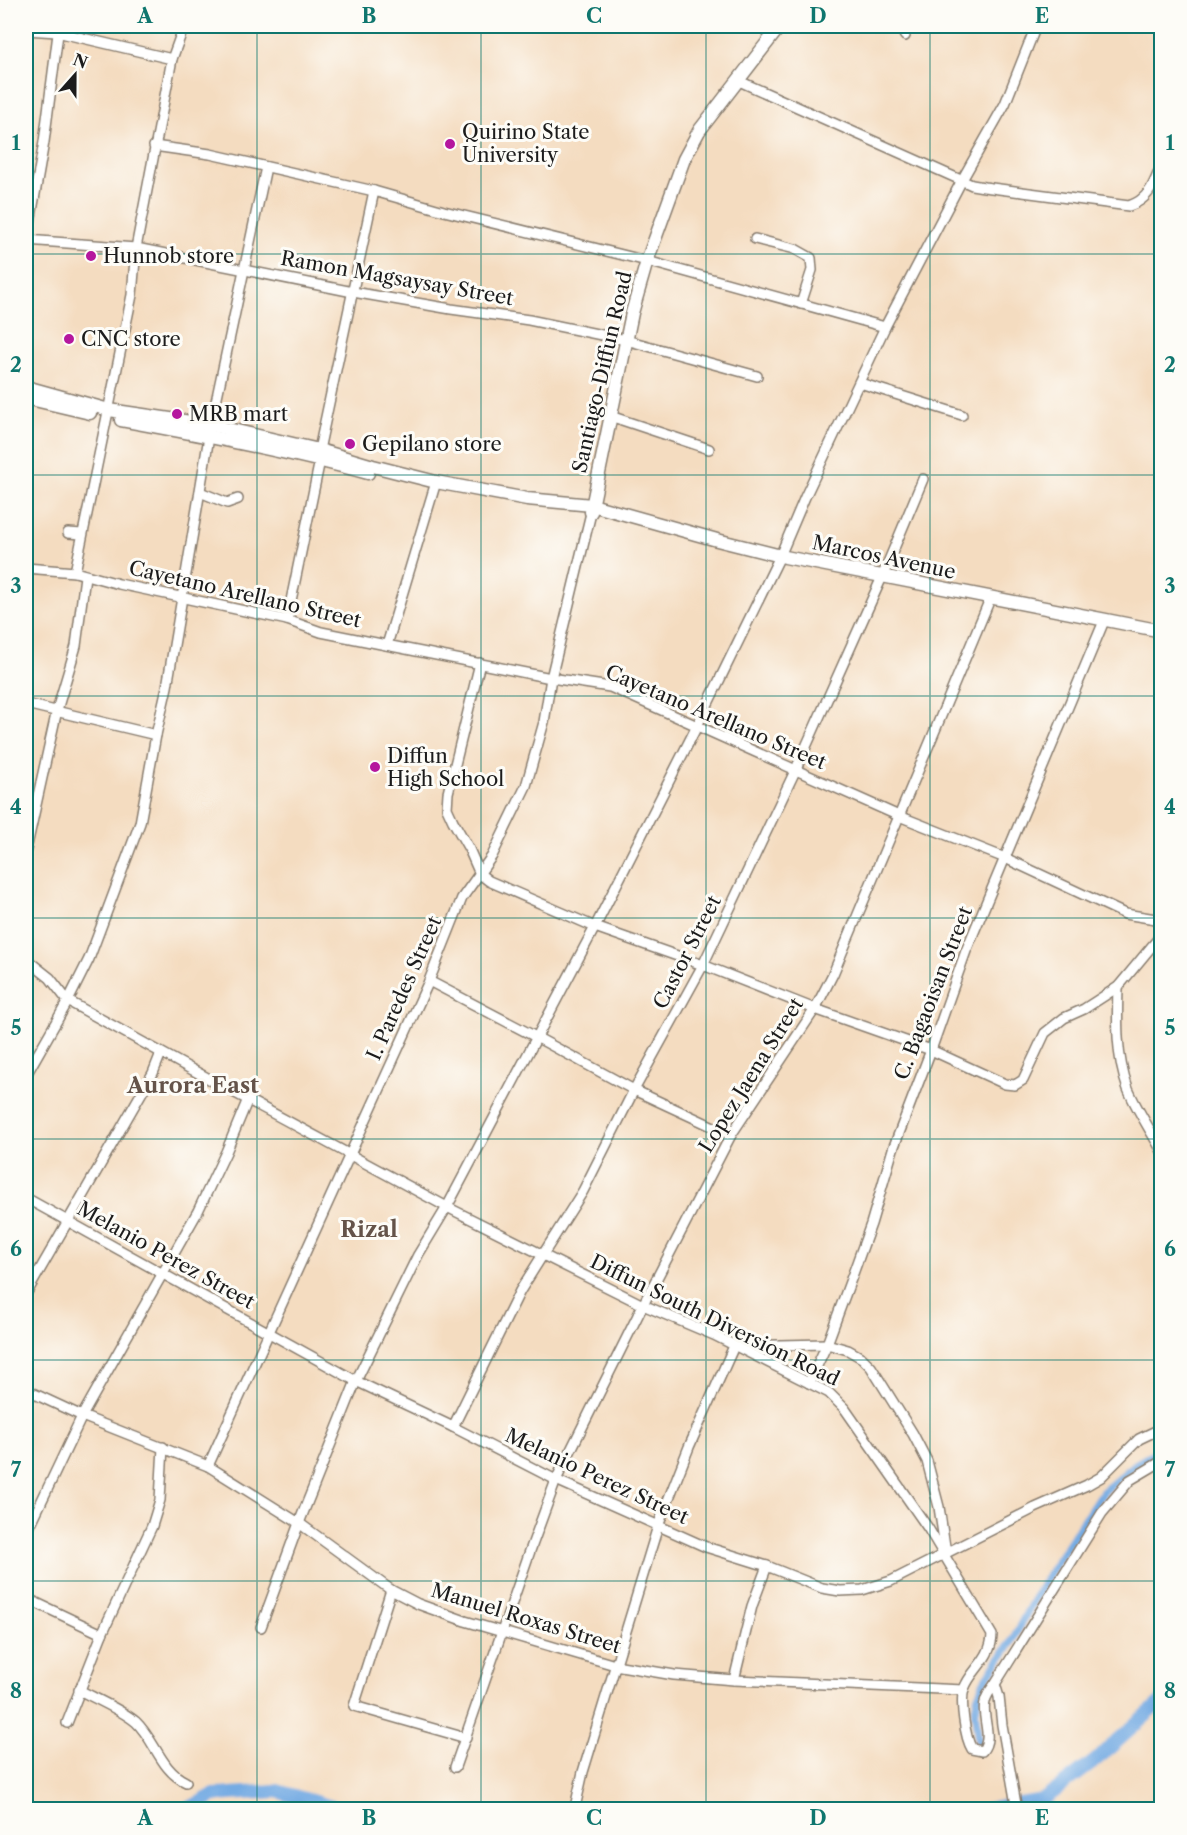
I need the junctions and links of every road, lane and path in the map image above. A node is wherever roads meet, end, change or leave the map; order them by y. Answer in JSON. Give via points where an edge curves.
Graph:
{"nodes":[{"id":1,"x":184,"y":26,"type":"edge"},
{"id":2,"x":780,"y":26,"type":"edge"},
{"id":3,"x":899,"y":26,"type":"edge"},
{"id":4,"x":1036,"y":26,"type":"edge"},
{"id":5,"x":58,"y":29,"type":"edge"},
{"id":6,"x":26,"y":30,"type":"edge"},
{"id":7,"x":905,"y":36,"type":"dead end"},
{"id":8,"x":171,"y":59,"type":"junction"},
{"id":9,"x":739,"y":81,"type":"junction"},
{"id":10,"x":154,"y":146,"type":"junction"},
{"id":11,"x":1161,"y":164,"type":"edge"},
{"id":12,"x":267,"y":167,"type":"junction"},
{"id":13,"x":962,"y":180,"type":"junction"},
{"id":14,"x":374,"y":191,"type":"junction"},
{"id":15,"x":755,"y":239,"type":"dead end"},
{"id":16,"x":26,"y":240,"type":"edge"},
{"id":17,"x":136,"y":248,"type":"junction"},
{"id":18,"x":647,"y":261,"type":"junction"},
{"id":19,"x":244,"y":268,"type":"junction"},
{"id":20,"x":353,"y":292,"type":"junction"},
{"id":21,"x":801,"y":304,"type":"junction"},
{"id":22,"x":885,"y":327,"type":"junction"},
{"id":23,"x":626,"y":340,"type":"junction"},
{"id":24,"x":757,"y":376,"type":"dead end"},
{"id":25,"x":860,"y":383,"type":"junction"},
{"id":26,"x":26,"y":387,"type":"edge"},
{"id":27,"x":26,"y":398,"type":"edge"},
{"id":28,"x":107,"y":413,"type":"junction"},
{"id":29,"x":962,"y":415,"type":"dead end"},
{"id":30,"x":610,"y":416,"type":"junction"},
{"id":31,"x":211,"y":431,"type":"junction"},
{"id":32,"x":709,"y":450,"type":"dead end"},
{"id":33,"x":319,"y":455,"type":"junction"},
{"id":34,"x":923,"y":479,"type":"dead end"},
{"id":35,"x":435,"y":485,"type":"junction"},
{"id":36,"x":200,"y":492,"type":"junction"},
{"id":37,"x":238,"y":499,"type":"dead end"},
{"id":38,"x":595,"y":509,"type":"junction"},
{"id":39,"x":79,"y":515,"type":"dead end"},
{"id":40,"x":83,"y":530,"type":"junction"},
{"id":41,"x":68,"y":533,"type":"dead end"},
{"id":42,"x":780,"y":556,"type":"junction"},
{"id":43,"x":26,"y":568,"type":"edge"},
{"id":44,"x":75,"y":572,"type":"junction"},
{"id":45,"x":85,"y":576,"type":"junction"},
{"id":46,"x":882,"y":577,"type":"junction"},
{"id":47,"x":183,"y":598,"type":"junction"},
{"id":48,"x":990,"y":599,"type":"junction"},
{"id":49,"x":287,"y":620,"type":"junction"},
{"id":50,"x":1104,"y":621,"type":"junction"},
{"id":51,"x":1161,"y":631,"type":"edge"},
{"id":52,"x":387,"y":645,"type":"junction"},
{"id":53,"x":480,"y":663,"type":"junction"},
{"id":54,"x":551,"y":678,"type":"junction"},
{"id":55,"x":26,"y":704,"type":"edge"},
{"id":56,"x":57,"y":710,"type":"junction"},
{"id":57,"x":697,"y":726,"type":"junction"},
{"id":58,"x":156,"y":735,"type":"junction"},
{"id":59,"x":796,"y":769,"type":"junction"},
{"id":60,"x":900,"y":816,"type":"junction"},
{"id":61,"x":26,"y":850,"type":"edge"},
{"id":62,"x":1005,"y":858,"type":"junction"},
{"id":63,"x":480,"y":874,"type":"junction"},
{"id":64,"x":1161,"y":920,"type":"edge"},
{"id":65,"x":595,"y":927,"type":"junction"},
{"id":66,"x":1161,"y":934,"type":"edge"},
{"id":67,"x":26,"y":959,"type":"edge"},
{"id":68,"x":703,"y":965,"type":"junction"},
{"id":69,"x":429,"y":981,"type":"junction"},
{"id":70,"x":1118,"y":987,"type":"junction"},
{"id":71,"x":68,"y":1000,"type":"junction"},
{"id":72,"x":815,"y":1009,"type":"junction"},
{"id":73,"x":536,"y":1037,"type":"junction"},
{"id":74,"x":932,"y":1050,"type":"junction"},
{"id":75,"x":161,"y":1053,"type":"junction"},
{"id":76,"x":26,"y":1075,"type":"edge"},
{"id":77,"x":634,"y":1090,"type":"junction"},
{"id":78,"x":248,"y":1099,"type":"junction"},
{"id":79,"x":731,"y":1135,"type":"junction"},
{"id":80,"x":1161,"y":1151,"type":"edge"},
{"id":81,"x":348,"y":1155,"type":"junction"},
{"id":82,"x":26,"y":1198,"type":"edge"},
{"id":83,"x":447,"y":1207,"type":"junction"},
{"id":84,"x":67,"y":1220,"type":"junction"},
{"id":85,"x":542,"y":1255,"type":"junction"},
{"id":86,"x":163,"y":1274,"type":"junction"},
{"id":87,"x":26,"y":1294,"type":"edge"},
{"id":88,"x":643,"y":1305,"type":"junction"},
{"id":89,"x":268,"y":1333,"type":"junction"},
{"id":90,"x":827,"y":1344,"type":"junction"},
{"id":91,"x":734,"y":1346,"type":"junction"},
{"id":92,"x":356,"y":1382,"type":"junction"},
{"id":93,"x":809,"y":1383,"type":"junction"},
{"id":94,"x":26,"y":1390,"type":"edge"},
{"id":95,"x":82,"y":1416,"type":"junction"},
{"id":96,"x":453,"y":1427,"type":"junction"},
{"id":97,"x":1161,"y":1428,"type":"edge"},
{"id":98,"x":163,"y":1446,"type":"junction"},
{"id":99,"x":1161,"y":1461,"type":"edge"},
{"id":100,"x":208,"y":1466,"type":"junction"},
{"id":101,"x":556,"y":1480,"type":"junction"},
{"id":102,"x":299,"y":1523,"type":"junction"},
{"id":103,"x":658,"y":1526,"type":"junction"},
{"id":104,"x":26,"y":1534,"type":"edge"},
{"id":105,"x":945,"y":1554,"type":"junction"},
{"id":106,"x":767,"y":1566,"type":"junction"},
{"id":107,"x":392,"y":1590,"type":"junction"},
{"id":108,"x":26,"y":1598,"type":"edge"},
{"id":109,"x":261,"y":1627,"type":"dead end"},
{"id":110,"x":503,"y":1632,"type":"junction"},
{"id":111,"x":102,"y":1634,"type":"junction"},
{"id":112,"x":615,"y":1665,"type":"junction"},
{"id":113,"x":734,"y":1680,"type":"junction"},
{"id":114,"x":995,"y":1684,"type":"junction"},
{"id":115,"x":79,"y":1690,"type":"junction"},
{"id":116,"x":964,"y":1690,"type":"junction"},
{"id":117,"x":67,"y":1723,"type":"dead end"},
{"id":118,"x":466,"y":1738,"type":"junction"},
{"id":119,"x":455,"y":1767,"type":"dead end"},
{"id":120,"x":186,"y":1782,"type":"dead end"},
{"id":121,"x":576,"y":1803,"type":"dead end"},
{"id":122,"x":1017,"y":1809,"type":"edge"}],
"edges":[{"from":1,"to":8,"type":"street"},
{"from":2,"to":9,"type":"main road","name":"Santiago-Diffun Road"},
{"from":3,"to":7,"type":"street"},
{"from":4,"to":13,"type":"street","via":[[1005,104]]},
{"from":5,"to":6,"type":"street"},
{"from":5,"to":8,"type":"street"},
{"from":5,"to":16,"type":"street","via":[[44,142]]},
{"from":8,"to":10,"type":"street"},
{"from":9,"to":13,"type":"street"},
{"from":9,"to":18,"type":"main road","name":"Santiago-Diffun Road","via":[[699,131],[684,159]]},
{"from":10,"to":12,"type":"street"},
{"from":10,"to":17,"type":"street"},
{"from":11,"to":13,"type":"street","via":[[1146,197],[1129,206],[984,187]]},
{"from":12,"to":14,"type":"street"},
{"from":12,"to":19,"type":"street"},
{"from":13,"to":22,"type":"street"},
{"from":14,"to":18,"type":"street"},
{"from":14,"to":20,"type":"street"},
{"from":15,"to":21,"type":"street","via":[[795,249],[811,258],[812,270]]},
{"from":16,"to":17,"type":"street","name":"Ramon Magsaysay Street"},
{"from":17,"to":19,"type":"street","name":"Ramon Magsaysay Street"},
{"from":17,"to":28,"type":"street","via":[[132,295]]},
{"from":18,"to":21,"type":"street"},
{"from":18,"to":23,"type":"main road","name":"Santiago-Diffun Road"},
{"from":19,"to":20,"type":"street","name":"Ramon Magsaysay Street"},
{"from":19,"to":31,"type":"street"},
{"from":20,"to":23,"type":"street","name":"Ramon Magsaysay Street"},
{"from":20,"to":33,"type":"street"},
{"from":21,"to":22,"type":"street"},
{"from":22,"to":25,"type":"street"},
{"from":23,"to":24,"type":"street","name":"Ramon Magsaysay Street"},
{"from":23,"to":30,"type":"main road","name":"Santiago-Diffun Road"},
{"from":25,"to":29,"type":"street"},
{"from":25,"to":42,"type":"street"},
{"from":26,"to":28,"type":"main road","name":"Marcos Avenue"},
{"from":27,"to":28,"type":"main road","name":"Marcos Avenue"},
{"from":28,"to":31,"type":"main road","name":"Marcos Avenue"},
{"from":28,"to":40,"type":"street"},
{"from":30,"to":32,"type":"street"},
{"from":30,"to":38,"type":"main road","name":"Santiago-Diffun Road"},
{"from":31,"to":33,"type":"main road","name":"Marcos Avenue"},
{"from":31,"to":36,"type":"street"},
{"from":33,"to":35,"type":"main road","name":"Marcos Avenue"},
{"from":33,"to":49,"type":"street"},
{"from":34,"to":46,"type":"street","name":"Castor Street"},
{"from":35,"to":38,"type":"main road","name":"Marcos Avenue"},
{"from":35,"to":52,"type":"street"},
{"from":36,"to":37,"type":"street","via":[[227,503]]},
{"from":36,"to":47,"type":"street"},
{"from":38,"to":42,"type":"main road","name":"Marcos Avenue"},
{"from":38,"to":54,"type":"street","name":"I. Paredes Street"},
{"from":39,"to":40,"type":"street"},
{"from":40,"to":41,"type":"street"},
{"from":40,"to":44,"type":"street"},
{"from":42,"to":46,"type":"main road","name":"Marcos Avenue"},
{"from":42,"to":57,"type":"street"},
{"from":43,"to":44,"type":"street","name":"Cayetano Arellano Street"},
{"from":44,"to":45,"type":"street","name":"Cayetano Arellano Street"},
{"from":45,"to":47,"type":"street","name":"Cayetano Arellano Street"},
{"from":45,"to":56,"type":"street","via":[[76,646]]},
{"from":46,"to":48,"type":"main road","name":"Marcos Avenue"},
{"from":46,"to":59,"type":"street","name":"Castor Street"},
{"from":47,"to":49,"type":"street","name":"Cayetano Arellano Street"},
{"from":47,"to":58,"type":"street"},
{"from":48,"to":50,"type":"main road","name":"Marcos Avenue"},
{"from":48,"to":60,"type":"street","name":"Lopez Jaena Street"},
{"from":49,"to":52,"type":"street","name":"Cayetano Arellano Street","via":[[321,632]]},
{"from":50,"to":51,"type":"main road","name":"Marcos Avenue"},
{"from":50,"to":62,"type":"street","name":"C. Bagaoisan Street"},
{"from":52,"to":53,"type":"street","name":"Cayetano Arellano Street"},
{"from":53,"to":54,"type":"street","name":"Cayetano Arellano Street"},
{"from":53,"to":63,"type":"street","via":[[447,807]]},
{"from":54,"to":57,"type":"street","name":"Cayetano Arellano Street","via":[[610,687]]},
{"from":54,"to":63,"type":"street","name":"I. Paredes Street","via":[[544,722],[526,786]]},
{"from":55,"to":56,"type":"street"},
{"from":56,"to":58,"type":"street"},
{"from":56,"to":61,"type":"street"},
{"from":57,"to":59,"type":"street","name":"Cayetano Arellano Street"},
{"from":57,"to":65,"type":"street"},
{"from":58,"to":71,"type":"street","via":[[140,823],[89,959]]},
{"from":59,"to":60,"type":"street","name":"Cayetano Arellano Street"},
{"from":59,"to":68,"type":"street","name":"Castor Street"},
{"from":60,"to":62,"type":"street","name":"Cayetano Arellano Street"},
{"from":60,"to":72,"type":"street","name":"Lopez Jaena Street"},
{"from":62,"to":64,"type":"street","name":"Cayetano Arellano Street","via":[[1125,914]]},
{"from":62,"to":74,"type":"street","name":"C. Bagaoisan Street","via":[[966,951]]},
{"from":63,"to":65,"type":"street"},
{"from":63,"to":69,"type":"street","name":"I. Paredes Street","via":[[462,898]]},
{"from":65,"to":68,"type":"street"},
{"from":65,"to":73,"type":"street"},
{"from":66,"to":70,"type":"street"},
{"from":67,"to":71,"type":"street","via":[[50,978]]},
{"from":68,"to":72,"type":"street"},
{"from":68,"to":77,"type":"street","name":"Castor Street"},
{"from":69,"to":73,"type":"street"},
{"from":69,"to":81,"type":"street","name":"I. Paredes Street"},
{"from":70,"to":74,"type":"street","via":[[1045,1033],[1023,1080],[1015,1085]]},
{"from":70,"to":80,"type":"street","via":[[1120,1060],[1129,1089]]},
{"from":71,"to":75,"type":"street","name":"Diffun South Diversion Road"},
{"from":71,"to":76,"type":"street"},
{"from":72,"to":74,"type":"street"},
{"from":72,"to":79,"type":"street","name":"Lopez Jaena Street"},
{"from":73,"to":77,"type":"street"},
{"from":73,"to":83,"type":"street"},
{"from":74,"to":90,"type":"street","name":"C. Bagaoisan Street","via":[[893,1149],[871,1224]]},
{"from":75,"to":78,"type":"street","name":"Diffun South Diversion Road"},
{"from":75,"to":84,"type":"street"},
{"from":77,"to":79,"type":"street"},
{"from":77,"to":85,"type":"street","name":"Castor Street","via":[[583,1191]]},
{"from":78,"to":81,"type":"street","name":"Diffun South Diversion Road"},
{"from":78,"to":86,"type":"street","via":[[198,1211]]},
{"from":79,"to":88,"type":"street","name":"Lopez Jaena Street"},
{"from":81,"to":83,"type":"street","name":"Diffun South Diversion Road"},
{"from":81,"to":89,"type":"street","name":"I. Paredes Street"},
{"from":82,"to":84,"type":"street","name":"Melanio Perez Street"},
{"from":83,"to":85,"type":"street","name":"Diffun South Diversion Road"},
{"from":83,"to":92,"type":"street","via":[[418,1255]]},
{"from":84,"to":86,"type":"street","name":"Melanio Perez Street"},
{"from":84,"to":87,"type":"street"},
{"from":85,"to":88,"type":"street","name":"Diffun South Diversion Road"},
{"from":85,"to":96,"type":"street","name":"Castor Street"},
{"from":86,"to":89,"type":"street","name":"Melanio Perez Street"},
{"from":86,"to":95,"type":"street"},
{"from":88,"to":91,"type":"street","name":"Diffun South Diversion Road"},
{"from":88,"to":101,"type":"street","name":"Lopez Jaena Street"},
{"from":89,"to":92,"type":"street","name":"Melanio Perez Street"},
{"from":89,"to":100,"type":"street","name":"I. Paredes Street"},
{"from":90,"to":91,"type":"street"},
{"from":90,"to":93,"type":"street","name":"C. Bagaoisan Street"},
{"from":90,"to":105,"type":"street","via":[[848,1350],[872,1367],[914,1434],[935,1488]]},
{"from":91,"to":93,"type":"street","name":"Diffun South Diversion Road"},
{"from":91,"to":103,"type":"street"},
{"from":92,"to":96,"type":"street","name":"Melanio Perez Street"},
{"from":92,"to":102,"type":"street"},
{"from":93,"to":105,"type":"street","name":"Diffun South Diversion Road","via":[[829,1393],[844,1409]]},
{"from":94,"to":95,"type":"street","name":"Manuel Roxas Street"},
{"from":95,"to":98,"type":"street","name":"Manuel Roxas Street"},
{"from":95,"to":104,"type":"street"},
{"from":96,"to":101,"type":"street","name":"Melanio Perez Street"},
{"from":97,"to":105,"type":"street","name":"Melanio Perez Street","via":[[1139,1439],[1101,1477]]},
{"from":98,"to":100,"type":"street","name":"Manuel Roxas Street"},
{"from":98,"to":111,"type":"street","via":[[160,1500],[152,1526]]},
{"from":99,"to":114,"type":"street","via":[[1130,1480],[1102,1513]]},
{"from":100,"to":102,"type":"street","name":"Manuel Roxas Street"},
{"from":101,"to":103,"type":"street","name":"Melanio Perez Street"},
{"from":101,"to":110,"type":"street","name":"Lopez Jaena Street"},
{"from":102,"to":107,"type":"street","name":"Manuel Roxas Street"},
{"from":102,"to":109,"type":"street"},
{"from":103,"to":106,"type":"street","name":"Melanio Perez Street","via":[[706,1547]]},
{"from":103,"to":112,"type":"street"},
{"from":105,"to":106,"type":"street","name":"Melanio Perez Street","via":[[891,1581],[862,1590],[822,1588]]},
{"from":105,"to":116,"type":"street","name":"Diffun South Diversion Road","via":[[992,1635],[992,1645]]},
{"from":106,"to":113,"type":"street","via":[[752,1606]]},
{"from":107,"to":110,"type":"street","name":"Manuel Roxas Street","via":[[418,1604]]},
{"from":107,"to":118,"type":"street","via":[[354,1706]]},
{"from":108,"to":111,"type":"street"},
{"from":110,"to":112,"type":"street","name":"Manuel Roxas Street"},
{"from":110,"to":118,"type":"street","name":"Lopez Jaena Street"},
{"from":111,"to":115,"type":"street"},
{"from":112,"to":113,"type":"street","name":"Manuel Roxas Street"},
{"from":112,"to":121,"type":"street"},
{"from":113,"to":116,"type":"street","name":"Manuel Roxas Street"},
{"from":114,"to":116,"type":"street","via":[[985,1702],[988,1736],[982,1752],[972,1749],[968,1742],[963,1720]]},
{"from":114,"to":122,"type":"street"},
{"from":115,"to":117,"type":"street"},
{"from":115,"to":120,"type":"street","via":[[133,1720],[171,1773]]},
{"from":118,"to":119,"type":"street","name":"Lopez Jaena Street"}]}
